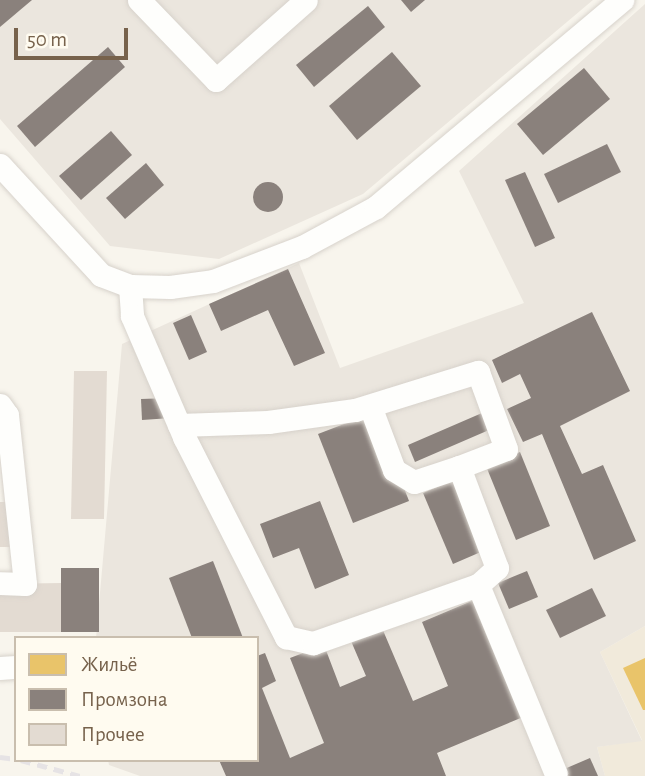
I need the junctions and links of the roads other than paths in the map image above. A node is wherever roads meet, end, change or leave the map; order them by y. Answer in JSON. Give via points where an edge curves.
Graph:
{"nodes":[{"id":1,"x":139,"y":0,"type":"edge"},
{"id":2,"x":306,"y":0,"type":"edge"},
{"id":3,"x":622,"y":0,"type":"edge"},
{"id":4,"x":0,"y":165,"type":"edge"},
{"id":5,"x":130,"y":286,"type":"junction"},
{"id":6,"x":0,"y":405,"type":"edge"},
{"id":7,"x":370,"y":406,"type":"junction"},
{"id":8,"x":179,"y":425,"type":"junction"},
{"id":9,"x":459,"y":467,"type":"junction"},
{"id":10,"x":0,"y":583,"type":"edge"},
{"id":11,"x":478,"y":584,"type":"junction"},
{"id":12,"x":556,"y":774,"type":"dead end"}],
"edges":[{"from":1,"to":2,"type":"street","via":[[216,80]]},
{"from":3,"to":5,"type":"street","via":[[376,206],[302,247],[223,278],[170,287]]},
{"from":4,"to":5,"type":"street","via":[[102,275]]},
{"from":5,"to":8,"type":"street","via":[[132,316]]},
{"from":6,"to":10,"type":"street","via":[[7,415],[25,584]]},
{"from":7,"to":8,"type":"street","via":[[268,422]]},
{"from":7,"to":9,"type":"street","via":[[394,470],[414,482]]},
{"from":7,"to":9,"type":"street","via":[[478,372],[506,449]]},
{"from":8,"to":11,"type":"street","via":[[286,637],[313,643]]},
{"from":9,"to":11,"type":"street","via":[[497,568]]},
{"from":11,"to":12,"type":"street"}]}
